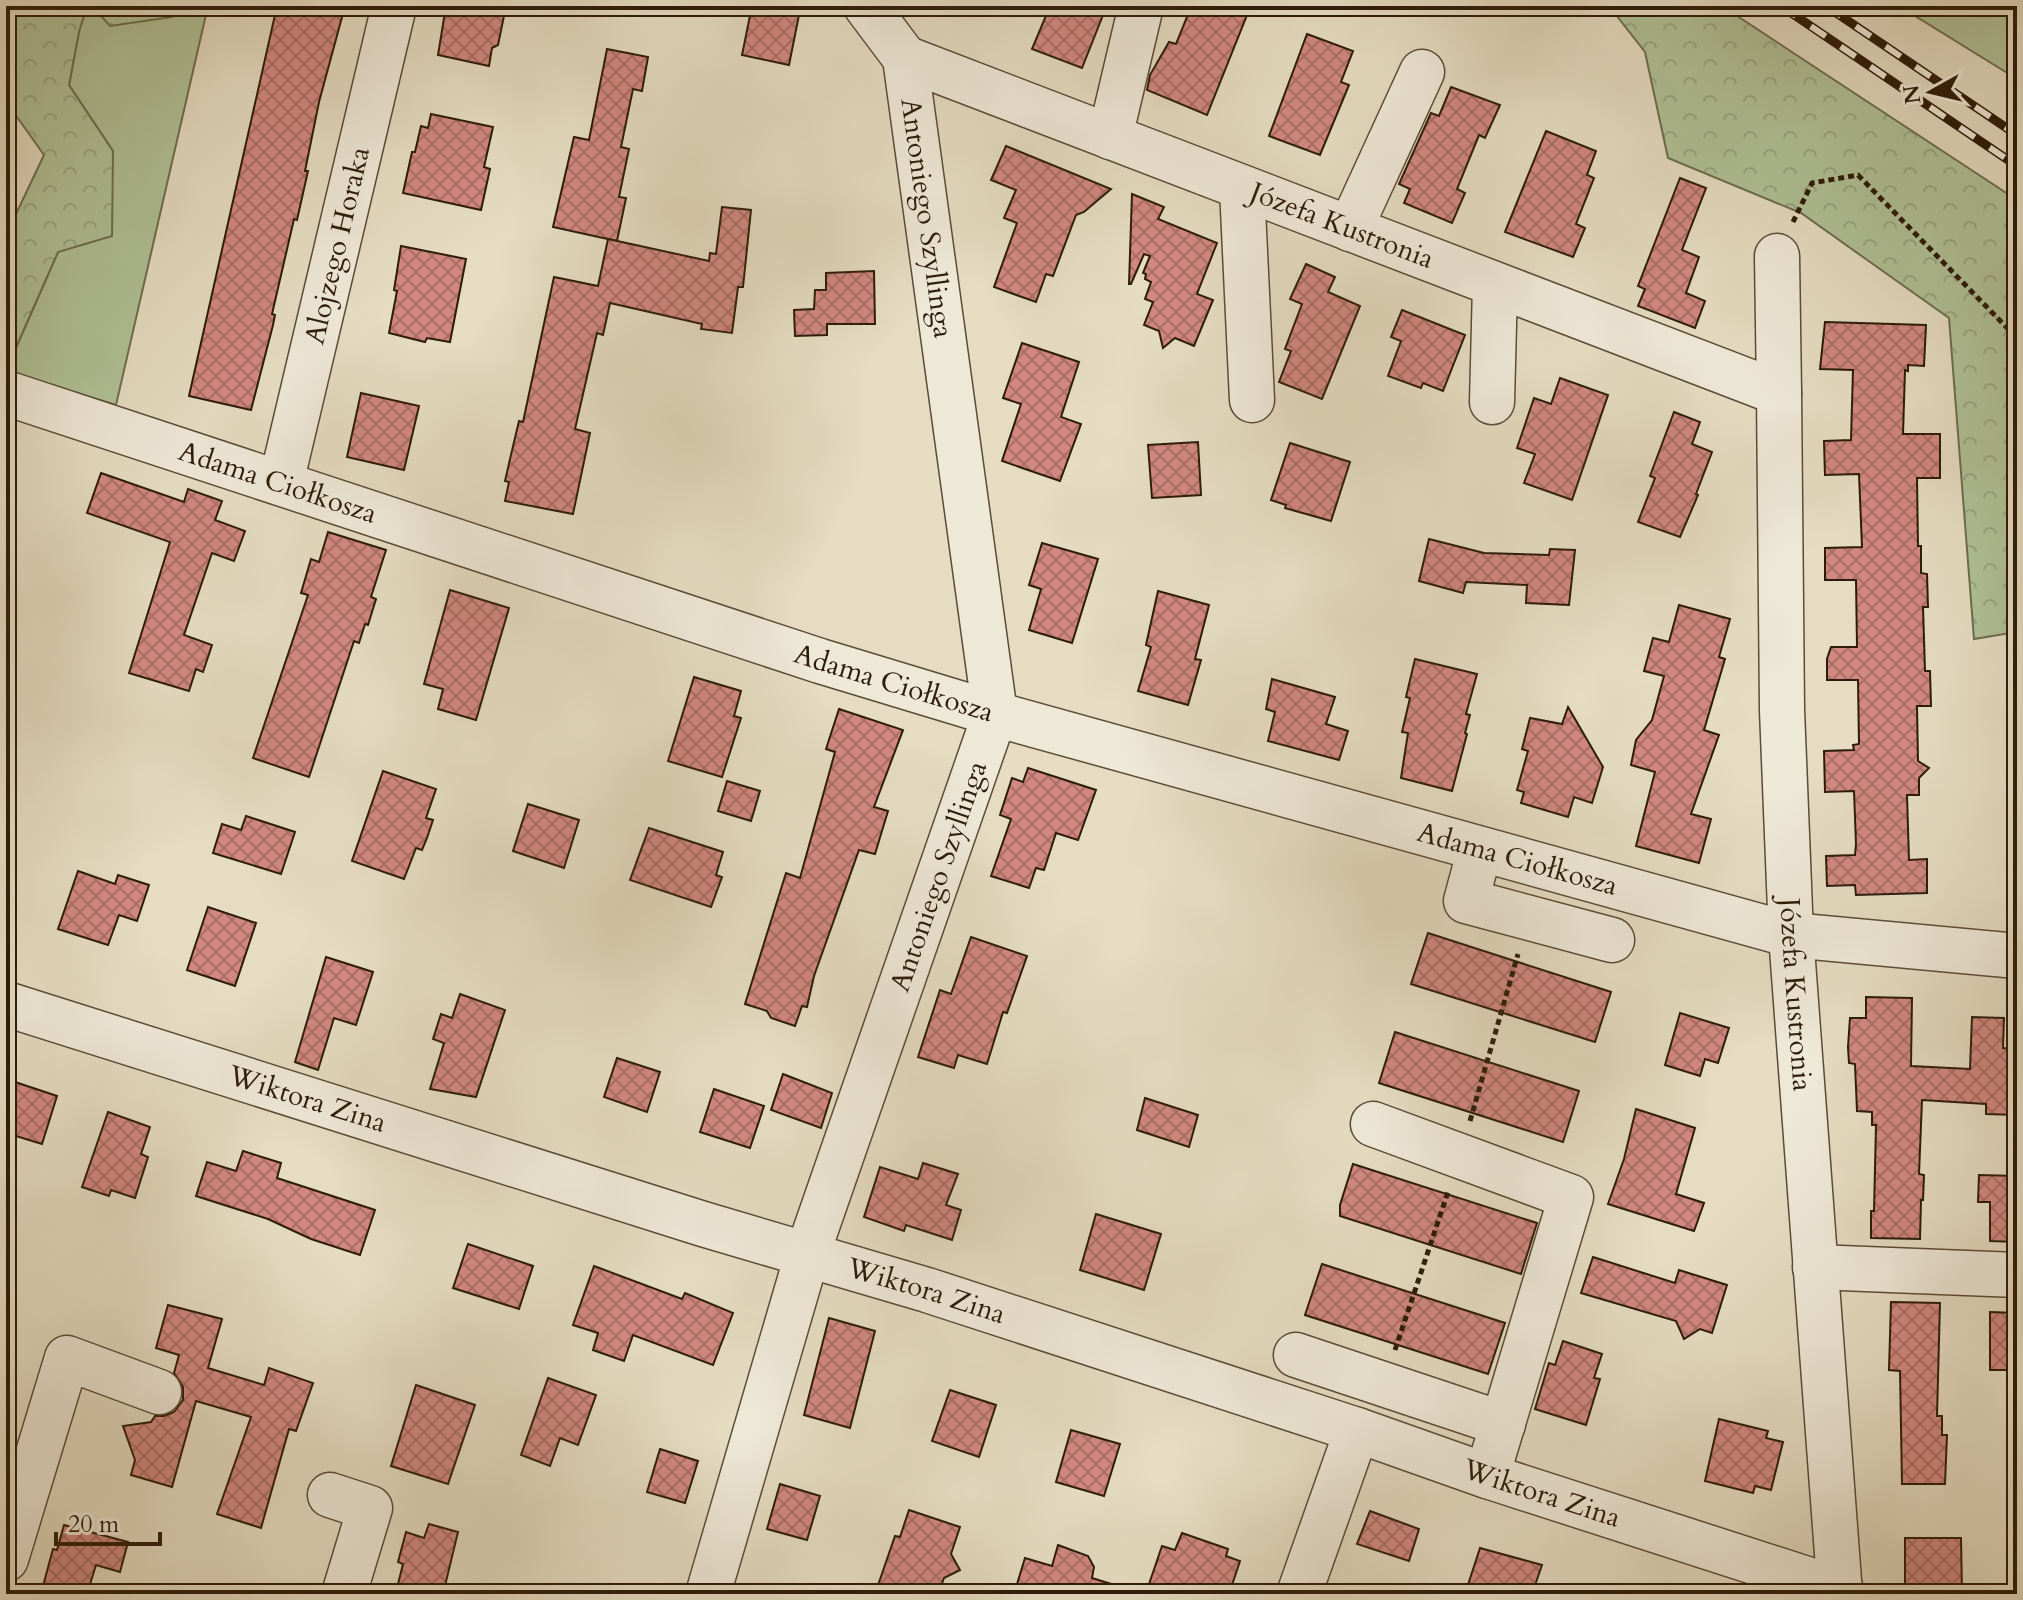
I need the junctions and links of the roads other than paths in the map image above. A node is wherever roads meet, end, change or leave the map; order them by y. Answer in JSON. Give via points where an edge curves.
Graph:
{"nodes":[{"id":1,"x":394,"y":6,"type":"edge"},
{"id":2,"x":866,"y":6,"type":"edge"},
{"id":3,"x":1141,"y":6,"type":"edge"},
{"id":4,"x":905,"y":58,"type":"junction"},
{"id":5,"x":1422,"y":72,"type":"dead end"},
{"id":6,"x":1110,"y":137,"type":"junction"},
{"id":7,"x":1242,"y":188,"type":"junction"},
{"id":8,"x":1350,"y":229,"type":"junction"},
{"id":9,"x":1777,"y":256,"type":"road end"},
{"id":10,"x":1495,"y":285,"type":"junction"},
{"id":11,"x":6,"y":393,"type":"edge"},
{"id":12,"x":1779,"y":393,"type":"junction"},
{"id":13,"x":1252,"y":400,"type":"dead end"},
{"id":14,"x":1492,"y":402,"type":"dead end"},
{"id":15,"x":281,"y":483,"type":"junction"},
{"id":16,"x":995,"y":714,"type":"junction"},
{"id":17,"x":1480,"y":849,"type":"junction"},
{"id":18,"x":1791,"y":935,"type":"junction"},
{"id":19,"x":1612,"y":940,"type":"dead end"},
{"id":20,"x":2017,"y":956,"type":"edge"},
{"id":21,"x":6,"y":1004,"type":"edge"},
{"id":22,"x":1373,"y":1124,"type":"dead end"},
{"id":23,"x":808,"y":1252,"type":"junction"},
{"id":24,"x":1815,"y":1267,"type":"junction"},
{"id":25,"x":2017,"y":1275,"type":"edge"},
{"id":26,"x":1296,"y":1355,"type":"dead end"},
{"id":27,"x":159,"y":1392,"type":"dead end"},
{"id":28,"x":1503,"y":1424,"type":"junction"},
{"id":29,"x":1357,"y":1430,"type":"junction"},
{"id":30,"x":1487,"y":1476,"type":"junction"},
{"id":31,"x":330,"y":1495,"type":"dead end"},
{"id":32,"x":6,"y":1559,"type":"edge"},
{"id":33,"x":1841,"y":1592,"type":"edge"},
{"id":34,"x":344,"y":1594,"type":"edge"},
{"id":35,"x":708,"y":1594,"type":"edge"},
{"id":36,"x":1299,"y":1594,"type":"edge"}],
"edges":[{"from":1,"to":15,"type":"street","name":"Alojzego Horaka"},
{"from":2,"to":4,"type":"street","name":"Antoniego Szyllinga"},
{"from":3,"to":6,"type":"street"},
{"from":4,"to":6,"type":"street","name":"Józefa Kustronia"},
{"from":4,"to":16,"type":"street","name":"Antoniego Szyllinga"},
{"from":5,"to":8,"type":"street"},
{"from":6,"to":7,"type":"street","name":"Józefa Kustronia"},
{"from":7,"to":8,"type":"street","name":"Józefa Kustronia"},
{"from":7,"to":13,"type":"street"},
{"from":8,"to":10,"type":"street","name":"Józefa Kustronia"},
{"from":9,"to":12,"type":"street","name":"Józefa Kustronia"},
{"from":10,"to":12,"type":"street","name":"Józefa Kustronia"},
{"from":10,"to":14,"type":"street"},
{"from":11,"to":15,"type":"street","name":"Adama Ciołkosza","via":[[132,417]]},
{"from":12,"to":18,"type":"street","name":"Józefa Kustronia","via":[[1782,710]]},
{"from":15,"to":16,"type":"street","name":"Adama Ciołkosza"},
{"from":16,"to":17,"type":"street","name":"Adama Ciołkosza"},
{"from":16,"to":23,"type":"street","name":"Antoniego Szyllinga"},
{"from":17,"to":18,"type":"street","name":"Adama Ciołkosza"},
{"from":17,"to":19,"type":"street","via":[[1466,901]]},
{"from":18,"to":20,"type":"street","name":"Adama Ciołkosza"},
{"from":18,"to":24,"type":"street","name":"Józefa Kustronia"},
{"from":21,"to":23,"type":"street","name":"Wiktora Zina"},
{"from":22,"to":28,"type":"street","via":[[1571,1197]]},
{"from":23,"to":29,"type":"street","name":"Wiktora Zina"},
{"from":23,"to":35,"type":"street","name":"Antoniego Szyllinga"},
{"from":24,"to":25,"type":"street"},
{"from":24,"to":33,"type":"street","name":"Józefa Kustronia"},
{"from":26,"to":28,"type":"street"},
{"from":27,"to":32,"type":"street","via":[[67,1358]]},
{"from":28,"to":30,"type":"street"},
{"from":29,"to":30,"type":"street","name":"Wiktora Zina"},
{"from":29,"to":36,"type":"street"},
{"from":30,"to":33,"type":"street","name":"Wiktora Zina"},
{"from":31,"to":34,"type":"street","via":[[370,1508]]}]}
